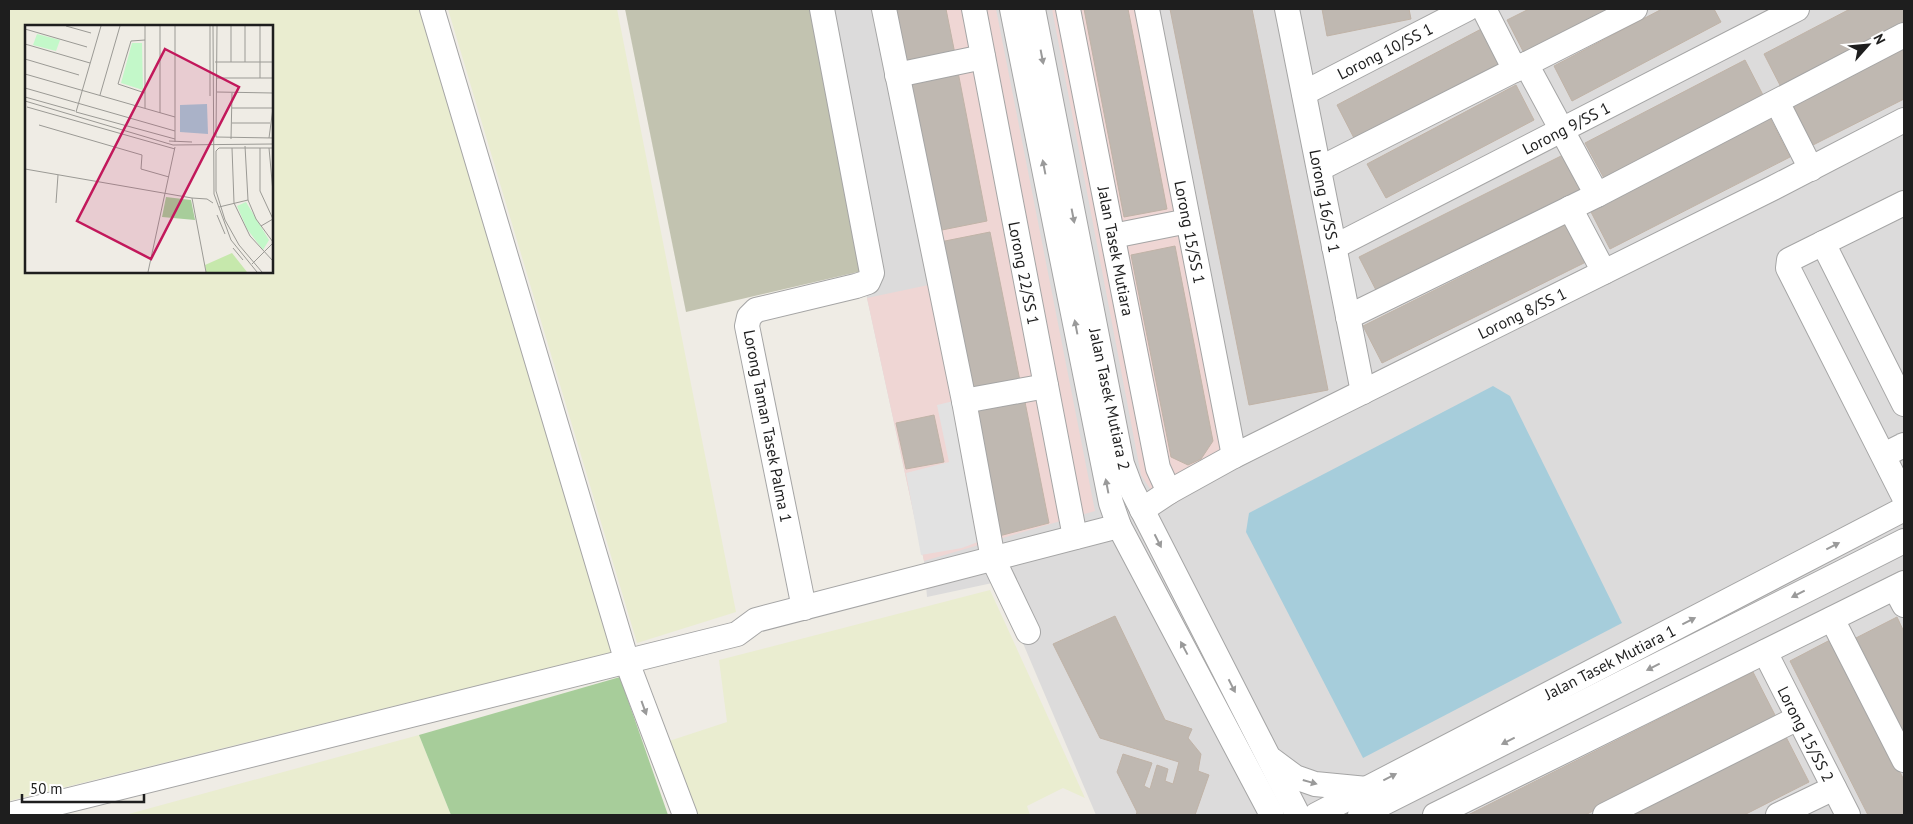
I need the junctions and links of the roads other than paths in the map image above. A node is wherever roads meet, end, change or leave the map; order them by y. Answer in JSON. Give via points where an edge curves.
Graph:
{"nodes":[{"id":1,"x":432,"y":9,"type":"edge"},
{"id":2,"x":822,"y":9,"type":"edge"},
{"id":3,"x":884,"y":9,"type":"edge"},
{"id":4,"x":974,"y":9,"type":"edge"},
{"id":5,"x":1012,"y":9,"type":"edge"},
{"id":6,"x":1032,"y":9,"type":"edge"},
{"id":7,"x":1068,"y":9,"type":"edge"},
{"id":8,"x":1147,"y":9,"type":"edge"},
{"id":9,"x":1287,"y":9,"type":"edge"},
{"id":10,"x":1467,"y":9,"type":"edge"},
{"id":11,"x":1484,"y":9,"type":"edge"},
{"id":12,"x":1636,"y":9,"type":"edge"},
{"id":13,"x":1797,"y":9,"type":"edge"},
{"id":14,"x":1440,"y":15,"type":"edge"},
{"id":15,"x":1904,"y":36,"type":"edge"},
{"id":16,"x":983,"y":57,"type":"junction"},
{"id":17,"x":1520,"y":67,"type":"junction"},
{"id":18,"x":897,"y":76,"type":"junction"},
{"id":19,"x":1304,"y":93,"type":"junction"},
{"id":20,"x":1777,"y":102,"type":"junction"},
{"id":21,"x":1904,"y":120,"type":"edge"},
{"id":22,"x":1562,"y":130,"type":"junction"},
{"id":23,"x":1811,"y":168,"type":"junction"},
{"id":24,"x":1319,"y":169,"type":"junction"},
{"id":25,"x":1597,"y":195,"type":"junction"},
{"id":26,"x":1904,"y":203,"type":"edge"},
{"id":27,"x":1570,"y":208,"type":"junction"},
{"id":28,"x":1188,"y":221,"type":"junction"},
{"id":29,"x":1113,"y":236,"type":"junction"},
{"id":30,"x":1823,"y":243,"type":"junction"},
{"id":31,"x":1334,"y":247,"type":"junction"},
{"id":32,"x":1604,"y":272,"type":"junction"},
{"id":33,"x":1348,"y":317,"type":"junction"},
{"id":34,"x":1046,"y":386,"type":"junction"},
{"id":35,"x":1363,"y":392,"type":"junction"},
{"id":36,"x":964,"y":401,"type":"junction"},
{"id":37,"x":1904,"y":404,"type":"edge"},
{"id":38,"x":1894,"y":450,"type":"edge"},
{"id":39,"x":1234,"y":456,"type":"junction"},
{"id":40,"x":1169,"y":492,"type":"junction"},
{"id":41,"x":1904,"y":497,"type":"edge"},
{"id":42,"x":1904,"y":509,"type":"edge"},
{"id":43,"x":1142,"y":510,"type":"junction"},
{"id":44,"x":1119,"y":526,"type":"junction"},
{"id":45,"x":1075,"y":538,"type":"junction"},
{"id":46,"x":1904,"y":541,"type":"edge"},
{"id":47,"x":993,"y":559,"type":"junction"},
{"id":48,"x":1901,"y":592,"type":"edge"},
{"id":49,"x":804,"y":608,"type":"junction"},
{"id":50,"x":1832,"y":619,"type":"junction"},
{"id":51,"x":1028,"y":632,"type":"dead end"},
{"id":52,"x":1765,"y":652,"type":"junction"},
{"id":53,"x":627,"y":662,"type":"junction"},
{"id":54,"x":1798,"y":718,"type":"junction"},
{"id":55,"x":1268,"y":758,"type":"junction"},
{"id":56,"x":1904,"y":760,"type":"edge"},
{"id":57,"x":1249,"y":772,"type":"junction"},
{"id":58,"x":1834,"y":788,"type":"junction"},
{"id":59,"x":1367,"y":807,"type":"edge"},
{"id":60,"x":9,"y":815,"type":"edge"},
{"id":61,"x":685,"y":815,"type":"edge"},
{"id":62,"x":1256,"y":815,"type":"edge"},
{"id":63,"x":1272,"y":815,"type":"edge"},
{"id":64,"x":1298,"y":815,"type":"edge"},
{"id":65,"x":1316,"y":815,"type":"edge"},
{"id":66,"x":1435,"y":815,"type":"edge"},
{"id":67,"x":1605,"y":815,"type":"edge"},
{"id":68,"x":1778,"y":815,"type":"edge"},
{"id":69,"x":1848,"y":815,"type":"edge"}],
"edges":[{"from":1,"to":53,"type":"street"},
{"from":2,"to":49,"type":"street","name":"Lorong Taman Tasek Palma 1","via":[[872,273],[868,282],[856,286],[756,310],[749,317],[747,326]]},
{"from":3,"to":18,"type":"street"},
{"from":4,"to":16,"type":"street","name":"Lorong 22/SS 1"},
{"from":44,"to":5,"type":"street","name":"Jalan Tasek Mutiara 2","one_way":true,"via":[[1111,503]]},
{"from":6,"to":43,"type":"street","name":"Jalan Tasek Mutiara 2","one_way":true,"via":[[1122,464]]},
{"from":7,"to":29,"type":"street","name":"Jalan Tasek Mutiara"},
{"from":8,"to":28,"type":"street","name":"Lorong 15/SS 1"},
{"from":9,"to":19,"type":"street","name":"Lorong 16/SS 1"},
{"from":10,"to":14,"type":"street","name":"Lorong 10/SS 1"},
{"from":11,"to":17,"type":"street"},
{"from":12,"to":17,"type":"street"},
{"from":13,"to":22,"type":"street","name":"Lorong 9/SS 1"},
{"from":14,"to":19,"type":"street","name":"Lorong 10/SS 1"},
{"from":15,"to":20,"type":"street"},
{"from":16,"to":18,"type":"street"},
{"from":16,"to":34,"type":"street","name":"Lorong 22/SS 1"},
{"from":17,"to":22,"type":"street"},
{"from":17,"to":24,"type":"street"},
{"from":18,"to":36,"type":"street"},
{"from":19,"to":24,"type":"street","name":"Lorong 16/SS 1"},
{"from":20,"to":23,"type":"street"},
{"from":20,"to":25,"type":"street"},
{"from":21,"to":23,"type":"street","name":"Lorong 8/SS 1"},
{"from":22,"to":25,"type":"street"},
{"from":22,"to":31,"type":"street","name":"Lorong 9/SS 1"},
{"from":23,"to":32,"type":"street","name":"Lorong 8/SS 1"},
{"from":24,"to":31,"type":"street","name":"Lorong 16/SS 1"},
{"from":25,"to":27,"type":"street"},
{"from":26,"to":30,"type":"street"},
{"from":27,"to":32,"type":"street"},
{"from":27,"to":33,"type":"street"},
{"from":28,"to":29,"type":"street"},
{"from":28,"to":39,"type":"street","name":"Lorong 15/SS 1"},
{"from":29,"to":40,"type":"street","name":"Jalan Tasek Mutiara","via":[[1158,468]]},
{"from":30,"to":37,"type":"street"},
{"from":30,"to":38,"type":"street","via":[[1789,260],[1788,268]]},
{"from":31,"to":33,"type":"street","name":"Lorong 16/SS 1"},
{"from":32,"to":35,"type":"street","name":"Lorong 8/SS 1"},
{"from":33,"to":35,"type":"street","name":"Lorong 16/SS 1"},
{"from":34,"to":36,"type":"street"},
{"from":34,"to":45,"type":"street","name":"Lorong 22/SS 1"},
{"from":35,"to":39,"type":"street","name":"Lorong 8/SS 1"},
{"from":36,"to":47,"type":"street"},
{"from":38,"to":41,"type":"street"},
{"from":39,"to":40,"type":"street","name":"Lorong 8/SS 1"},
{"from":40,"to":43,"type":"street","name":"Lorong 8/SS 1"},
{"from":59,"to":42,"type":"street","name":"Jalan Tasek Mutiara 1","one_way":true},
{"from":43,"to":55,"type":"street","name":"Jalan Tasek Mutiara 2","one_way":true},
{"from":44,"to":45,"type":"street"},
{"from":57,"to":44,"type":"street","name":"Jalan Tasek Mutiara 2","one_way":true},
{"from":45,"to":47,"type":"street"},
{"from":46,"to":59,"type":"street","name":"Jalan Tasek Mutiara 1","one_way":true},
{"from":47,"to":49,"type":"street"},
{"from":47,"to":51,"type":"street"},
{"from":48,"to":50,"type":"street"},
{"from":49,"to":53,"type":"street","via":[[756,620],[737,634]]},
{"from":50,"to":52,"type":"street"},
{"from":50,"to":56,"type":"street"},
{"from":52,"to":54,"type":"street","name":"Lorong 15/SS 2"},
{"from":52,"to":66,"type":"street"},
{"from":53,"to":60,"type":"street"},
{"from":53,"to":61,"type":"street","one_way":true},
{"from":54,"to":58,"type":"street","name":"Lorong 15/SS 2"},
{"from":54,"to":67,"type":"street"},
{"from":55,"to":59,"type":"street","one_way":true,"via":[[1295,777]]},
{"from":55,"to":64,"type":"street","name":"Jalan Tasek Mutiara 2"},
{"from":57,"to":62,"type":"street","via":[[1259,804]]},
{"from":57,"to":63,"type":"street","name":"Jalan Tasek Mutiara 2"},
{"from":58,"to":68,"type":"street"},
{"from":58,"to":69,"type":"street","name":"Lorong 15/SS 2"},
{"from":59,"to":65,"type":"street","name":"Jalan Tasek Mutiara 1"}]}
